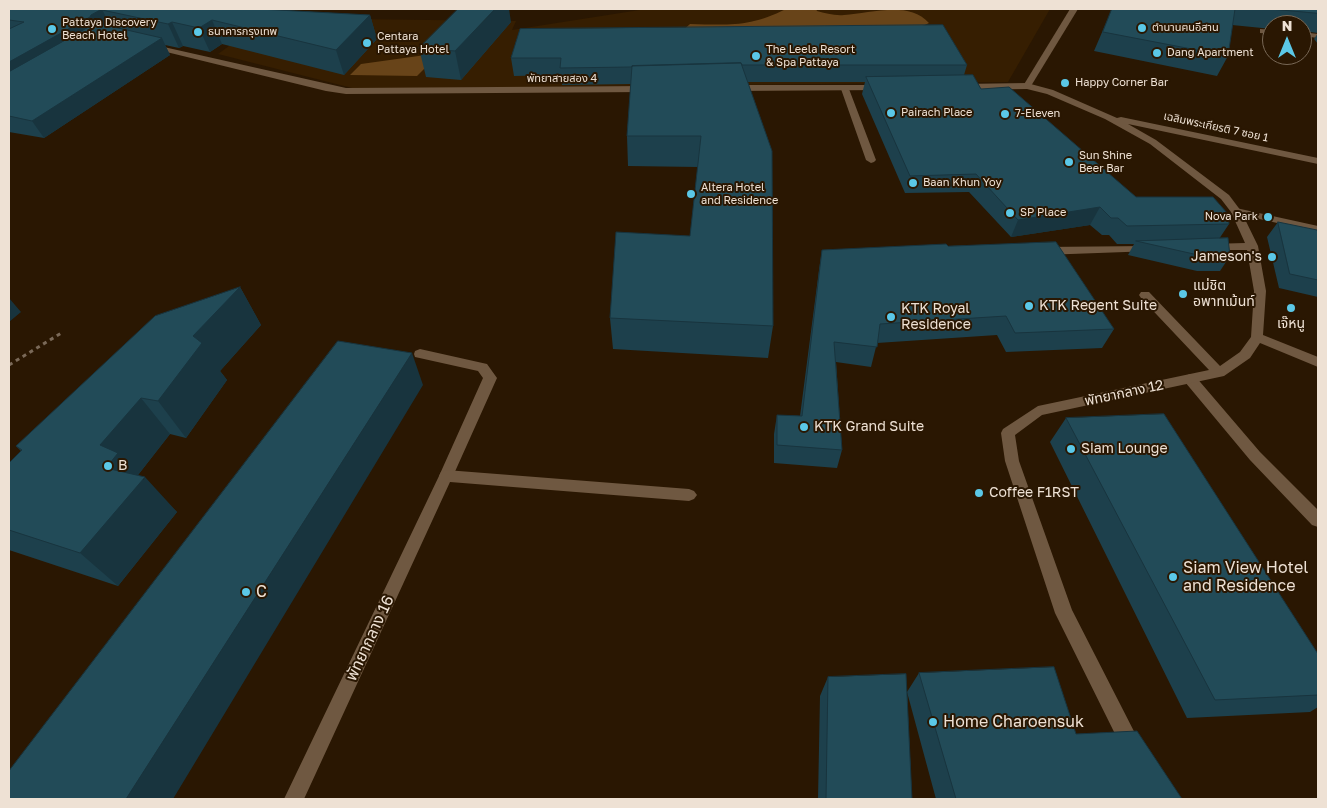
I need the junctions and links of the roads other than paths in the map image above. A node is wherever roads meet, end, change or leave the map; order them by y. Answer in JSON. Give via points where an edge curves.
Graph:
{"nodes":[{"id":1,"x":1074,"y":9,"type":"edge"},
{"id":2,"x":142,"y":43,"type":"edge"},
{"id":3,"x":1027,"y":86,"type":"junction"},
{"id":4,"x":949,"y":87,"type":"edge"},
{"id":5,"x":725,"y":88,"type":"edge"},
{"id":6,"x":893,"y":88,"type":"edge"},
{"id":7,"x":660,"y":89,"type":"edge"},
{"id":8,"x":846,"y":89,"type":"junction"},
{"id":9,"x":1108,"y":117,"type":"junction"},
{"id":10,"x":871,"y":160,"type":"dead end"},
{"id":11,"x":1318,"y":161,"type":"edge"},
{"id":12,"x":1236,"y":211,"type":"junction"},
{"id":13,"x":1318,"y":229,"type":"edge"},
{"id":14,"x":1252,"y":246,"type":"junction"},
{"id":15,"x":1203,"y":247,"type":"edge"},
{"id":16,"x":1164,"y":248,"type":"edge"},
{"id":17,"x":1026,"y":252,"type":"edge"},
{"id":18,"x":1145,"y":295,"type":"dead end"},
{"id":19,"x":1257,"y":337,"type":"junction"},
{"id":20,"x":420,"y":354,"type":"dead end"},
{"id":21,"x":1318,"y":362,"type":"edge"},
{"id":22,"x":1220,"y":373,"type":"junction"},
{"id":23,"x":1190,"y":379,"type":"junction"},
{"id":24,"x":446,"y":476,"type":"junction"},
{"id":25,"x":689,"y":495,"type":"dead end"},
{"id":26,"x":1318,"y":520,"type":"edge"},
{"id":27,"x":1136,"y":755,"type":"edge"},
{"id":28,"x":294,"y":799,"type":"edge"}],
"edges":[{"from":1,"to":3,"type":"street"},
{"from":2,"to":7,"type":"street","name":"พัทยาสายสอง 4","via":[[346,91]]},
{"from":3,"to":4,"type":"street"},
{"from":3,"to":9,"type":"street","via":[[1050,92]]},
{"from":5,"to":8,"type":"street"},
{"from":6,"to":8,"type":"street"},
{"from":8,"to":10,"type":"street"},
{"from":9,"to":11,"type":"street","name":"เฉลิมพระเกียรติ 7 ซอย 1"},
{"from":9,"to":12,"type":"street","via":[[1153,142],[1225,197]]},
{"from":12,"to":13,"type":"street"},
{"from":12,"to":14,"type":"street"},
{"from":14,"to":15,"type":"street"},
{"from":14,"to":19,"type":"street","via":[[1260,291]]},
{"from":16,"to":17,"type":"street"},
{"from":18,"to":22,"type":"street"},
{"from":19,"to":21,"type":"street"},
{"from":19,"to":22,"type":"street","name":"พัทยากลาง 12","via":[[1245,355]]},
{"from":20,"to":24,"type":"street","name":"พัทยากลาง 16","via":[[482,367],[490,378]]},
{"from":22,"to":23,"type":"street","name":"พัทยากลาง 12"},
{"from":23,"to":26,"type":"street","via":[[1254,456]]},
{"from":23,"to":27,"type":"street","name":"พัทยากลาง 12","via":[[1038,411],[1008,433],[1012,461],[1064,612]]},
{"from":24,"to":25,"type":"street"},
{"from":24,"to":28,"type":"street","name":"พัทยากลาง 16"}]}
